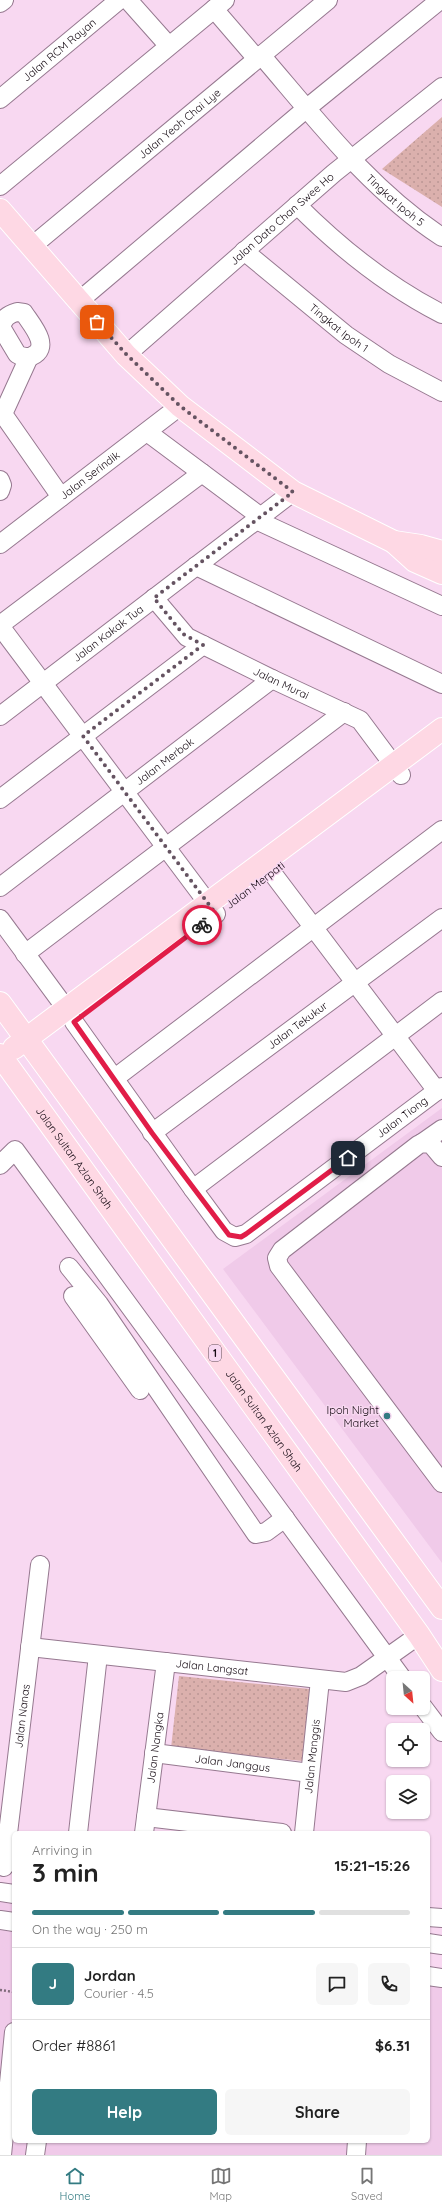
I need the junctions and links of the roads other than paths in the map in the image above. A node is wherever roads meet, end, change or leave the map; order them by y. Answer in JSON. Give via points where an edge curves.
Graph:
{"nodes":[{"id":1,"x":4,"y":0,"type":"edge"},
{"id":2,"x":119,"y":0,"type":"edge"},
{"id":3,"x":128,"y":0,"type":"edge"},
{"id":4,"x":328,"y":0,"type":"edge"},
{"id":5,"x":440,"y":0,"type":"edge"},
{"id":6,"x":0,"y":3,"type":"edge"},
{"id":7,"x":219,"y":4,"type":"edge"},
{"id":8,"x":168,"y":45,"type":"junction"},
{"id":9,"x":259,"y":57,"type":"junction"},
{"id":10,"x":442,"y":87,"type":"edge"},
{"id":11,"x":0,"y":99,"type":"edge"},
{"id":12,"x":307,"y":108,"type":"junction"},
{"id":13,"x":351,"y":159,"type":"junction"},
{"id":14,"x":0,"y":186,"type":"edge"},
{"id":15,"x":297,"y":205,"type":"junction"},
{"id":16,"x":0,"y":211,"type":"edge"},
{"id":17,"x":442,"y":237,"type":"edge"},
{"id":18,"x":31,"y":247,"type":"junction"},
{"id":19,"x":244,"y":251,"type":"junction"},
{"id":20,"x":79,"y":301,"type":"junction"},
{"id":21,"x":442,"y":314,"type":"edge"},
{"id":22,"x":126,"y":354,"type":"junction"},
{"id":23,"x":29,"y":357,"type":"dead end"},
{"id":24,"x":442,"y":392,"type":"edge"},
{"id":25,"x":180,"y":406,"type":"junction"},
{"id":26,"x":2,"y":415,"type":"edge"},
{"id":27,"x":147,"y":432,"type":"junction"},
{"id":28,"x":202,"y":473,"type":"junction"},
{"id":29,"x":0,"y":480,"type":"edge"},
{"id":30,"x":0,"y":491,"type":"edge"},
{"id":31,"x":293,"y":492,"type":"junction"},
{"id":32,"x":61,"y":497,"type":"junction"},
{"id":33,"x":258,"y":518,"type":"junction"},
{"id":34,"x":394,"y":542,"type":"junction"},
{"id":35,"x":0,"y":544,"type":"edge"},
{"id":36,"x":442,"y":552,"type":"edge"},
{"id":37,"x":196,"y":566,"type":"junction"},
{"id":38,"x":442,"y":573,"type":"edge"},
{"id":39,"x":154,"y":598,"type":"junction"},
{"id":40,"x":442,"y":606,"type":"edge"},
{"id":41,"x":0,"y":626,"type":"edge"},
{"id":42,"x":203,"y":645,"type":"junction"},
{"id":43,"x":272,"y":680,"type":"junction"},
{"id":44,"x":43,"y":683,"type":"junction"},
{"id":45,"x":442,"y":684,"type":"edge"},
{"id":46,"x":344,"y":712,"type":"junction"},
{"id":47,"x":0,"y":716,"type":"edge"},
{"id":48,"x":442,"y":729,"type":"edge"},
{"id":49,"x":83,"y":736,"type":"junction"},
{"id":50,"x":442,"y":744,"type":"edge"},
{"id":51,"x":397,"y":770,"type":"junction"},
{"id":52,"x":124,"y":792,"type":"junction"},
{"id":53,"x":0,"y":799,"type":"edge"},
{"id":54,"x":442,"y":830,"type":"edge"},
{"id":55,"x":166,"y":847,"type":"junction"},
{"id":56,"x":268,"y":867,"type":"junction"},
{"id":57,"x":0,"y":887,"type":"edge"},
{"id":58,"x":212,"y":909,"type":"junction"},
{"id":59,"x":442,"y":918,"type":"edge"},
{"id":60,"x":0,"y":919,"type":"edge"},
{"id":61,"x":313,"y":927,"type":"junction"},
{"id":62,"x":25,"y":954,"type":"junction"},
{"id":63,"x":355,"y":982,"type":"junction"},
{"id":64,"x":442,"y":1001,"type":"edge"},
{"id":65,"x":0,"y":1004,"type":"edge"},
{"id":66,"x":71,"y":1016,"type":"junction"},
{"id":67,"x":396,"y":1036,"type":"junction"},
{"id":68,"x":31,"y":1046,"type":"junction"},
{"id":69,"x":3,"y":1064,"type":"edge"},
{"id":70,"x":115,"y":1078,"type":"junction"},
{"id":71,"x":440,"y":1089,"type":"edge"},
{"id":72,"x":442,"y":1129,"type":"edge"},
{"id":73,"x":152,"y":1133,"type":"junction"},
{"id":74,"x":422,"y":1143,"type":"junction"},
{"id":75,"x":442,"y":1157,"type":"edge"},
{"id":76,"x":0,"y":1166,"type":"edge"},
{"id":77,"x":193,"y":1189,"type":"junction"},
{"id":78,"x":68,"y":1267,"type":"dead end"},
{"id":79,"x":72,"y":1296,"type":"dead end"},
{"id":80,"x":140,"y":1390,"type":"dead end"},
{"id":81,"x":442,"y":1483,"type":"edge"},
{"id":82,"x":285,"y":1518,"type":"junction"},
{"id":83,"x":40,"y":1565,"type":"dead end"},
{"id":84,"x":442,"y":1607,"type":"edge"},
{"id":85,"x":419,"y":1635,"type":"junction"},
{"id":86,"x":30,"y":1646,"type":"junction"},
{"id":87,"x":98,"y":1654,"type":"junction"},
{"id":88,"x":387,"y":1658,"type":"junction"},
{"id":89,"x":166,"y":1662,"type":"junction"},
{"id":90,"x":442,"y":1670,"type":"edge"},
{"id":91,"x":397,"y":1671,"type":"edge"},
{"id":92,"x":320,"y":1680,"type":"junction"},
{"id":93,"x":429,"y":1715,"type":"edge"},
{"id":94,"x":442,"y":1732,"type":"edge"},
{"id":95,"x":154,"y":1752,"type":"junction"},
{"id":96,"x":310,"y":1774,"type":"junction"},
{"id":97,"x":145,"y":1825,"type":"edge"},
{"id":98,"x":78,"y":1831,"type":"edge"},
{"id":99,"x":248,"y":1831,"type":"edge"},
{"id":100,"x":304,"y":1831,"type":"edge"},
{"id":101,"x":8,"y":1869,"type":"edge"},
{"id":102,"x":0,"y":1892,"type":"edge"},
{"id":103,"x":12,"y":1894,"type":"edge"},
{"id":104,"x":430,"y":1917,"type":"edge"},
{"id":105,"x":442,"y":1918,"type":"edge"},
{"id":106,"x":0,"y":1920,"type":"edge"},
{"id":107,"x":12,"y":1922,"type":"edge"},
{"id":108,"x":430,"y":1943,"type":"edge"},
{"id":109,"x":442,"y":1945,"type":"edge"},
{"id":110,"x":430,"y":1976,"type":"edge"},
{"id":111,"x":442,"y":1978,"type":"edge"},
{"id":112,"x":10,"y":2047,"type":"edge"},
{"id":113,"x":4,"y":2093,"type":"edge"},
{"id":114,"x":6,"y":2126,"type":"edge"},
{"id":115,"x":37,"y":2143,"type":"edge"},
{"id":116,"x":357,"y":2143,"type":"edge"},
{"id":117,"x":2,"y":2155,"type":"edge"},
{"id":118,"x":35,"y":2155,"type":"edge"},
{"id":119,"x":356,"y":2155,"type":"edge"}],
"edges":[{"from":1,"to":6,"type":"street"},
{"from":2,"to":11,"type":"street","name":"Jalan RCM Rayan"},
{"from":3,"to":8,"type":"street"},
{"from":4,"to":9,"type":"street","name":"Jalan Yeoh Chai Lye"},
{"from":5,"to":12,"type":"street"},
{"from":7,"to":8,"type":"street"},
{"from":7,"to":9,"type":"street","name":"Tingkat Ipoh 5"},
{"from":8,"to":14,"type":"street"},
{"from":9,"to":12,"type":"street","name":"Tingkat Ipoh 5"},
{"from":9,"to":18,"type":"street","name":"Jalan Yeoh Chai Lye"},
{"from":10,"to":13,"type":"street","name":"Jalan Dato Chan Swee Ho"},
{"from":12,"to":13,"type":"street","name":"Tingkat Ipoh 5"},
{"from":12,"to":20,"type":"street"},
{"from":13,"to":15,"type":"street","name":"Jalan Dato Chan Swee Ho"},
{"from":13,"to":17,"type":"street","name":"Tingkat Ipoh 5","via":[[384,192]]},
{"from":15,"to":19,"type":"street","name":"Jalan Dato Chan Swee Ho"},
{"from":15,"to":21,"type":"street","via":[[322,230],[401,290]]},
{"from":16,"to":18,"type":"main road"},
{"from":18,"to":20,"type":"main road"},
{"from":19,"to":22,"type":"street","name":"Jalan Dato Chan Swee Ho"},
{"from":19,"to":24,"type":"street","name":"Tingkat Ipoh 1","via":[[346,335],[389,364]]},
{"from":20,"to":22,"type":"main road"},
{"from":22,"to":25,"type":"main road"},
{"from":23,"to":26,"type":"street"},
{"from":25,"to":27,"type":"street","name":"Jalan Serindik"},
{"from":25,"to":31,"type":"main road"},
{"from":26,"to":32,"type":"street"},
{"from":27,"to":28,"type":"street"},
{"from":27,"to":32,"type":"street","name":"Jalan Serindik"},
{"from":28,"to":33,"type":"street"},
{"from":28,"to":41,"type":"street"},
{"from":29,"to":30,"type":"street"},
{"from":31,"to":33,"type":"street","name":"Jalan Kakak Tua"},
{"from":31,"to":34,"type":"main road"},
{"from":32,"to":35,"type":"street","name":"Jalan Serindik"},
{"from":33,"to":37,"type":"street","name":"Jalan Kakak Tua"},
{"from":33,"to":40,"type":"street"},
{"from":34,"to":36,"type":"main road"},
{"from":34,"to":38,"type":"main road","via":[[415,561]]},
{"from":37,"to":39,"type":"street","name":"Jalan Kakak Tua"},
{"from":37,"to":45,"type":"street"},
{"from":39,"to":42,"type":"street","name":"Jalan Murai","via":[[183,634]]},
{"from":39,"to":44,"type":"street","name":"Jalan Kakak Tua"},
{"from":41,"to":44,"type":"street"},
{"from":42,"to":43,"type":"street","name":"Jalan Murai"},
{"from":42,"to":49,"type":"street"},
{"from":43,"to":46,"type":"street","name":"Jalan Murai"},
{"from":43,"to":52,"type":"street","name":"Jalan Merbok"},
{"from":44,"to":47,"type":"street","name":"Jalan Kakak Tua"},
{"from":44,"to":49,"type":"street"},
{"from":46,"to":51,"type":"street","name":"Jalan Murai","via":[[360,720]]},
{"from":46,"to":55,"type":"street"},
{"from":48,"to":51,"type":"main road","name":"Jalan Merpati"},
{"from":49,"to":52,"type":"street"},
{"from":49,"to":53,"type":"street"},
{"from":50,"to":51,"type":"main road","name":"Jalan Merpati"},
{"from":51,"to":56,"type":"main road","name":"Jalan Merpati"},
{"from":52,"to":55,"type":"street"},
{"from":52,"to":57,"type":"street","name":"Jalan Merbok"},
{"from":54,"to":61,"type":"street"},
{"from":55,"to":58,"type":"street"},
{"from":55,"to":62,"type":"street"},
{"from":56,"to":58,"type":"main road","name":"Jalan Merpati"},
{"from":56,"to":61,"type":"street"},
{"from":58,"to":66,"type":"main road","name":"Jalan Merpati"},
{"from":59,"to":63,"type":"street","name":"Jalan Tekukur"},
{"from":60,"to":62,"type":"street"},
{"from":61,"to":63,"type":"street"},
{"from":61,"to":70,"type":"street"},
{"from":62,"to":66,"type":"street"},
{"from":63,"to":67,"type":"street"},
{"from":63,"to":73,"type":"street","name":"Jalan Tekukur"},
{"from":64,"to":67,"type":"street"},
{"from":65,"to":68,"type":"main road"},
{"from":66,"to":68,"type":"main road","name":"Jalan Merpati"},
{"from":66,"to":70,"type":"street"},
{"from":67,"to":71,"type":"street"},
{"from":67,"to":77,"type":"street"},
{"from":68,"to":69,"type":"main road","name":"Jalan Merpati"},
{"from":68,"to":84,"type":"main road"},
{"from":69,"to":85,"type":"main road","name":"Jalan Sultan Azlan Shah","number":"1"},
{"from":70,"to":73,"type":"street"},
{"from":71,"to":77,"type":"street","name":"Jalan Tiong","via":[[241,1237],[229,1235]]},
{"from":72,"to":74,"type":"street"},
{"from":73,"to":77,"type":"street"},
{"from":74,"to":75,"type":"street","via":[[431,1144]]},
{"from":74,"to":81,"type":"street","via":[[282,1250],[277,1258]]},
{"from":76,"to":82,"type":"street","via":[[15,1150]]},
{"from":78,"to":82,"type":"street","via":[[99,1304],[256,1534],[266,1532]]},
{"from":79,"to":80,"type":"street"},
{"from":82,"to":88,"type":"street"},
{"from":83,"to":86,"type":"street","name":"Jalan Nanas"},
{"from":85,"to":88,"type":"street","name":"Jalan Langsat"},
{"from":85,"to":90,"type":"main road","name":"Jalan Sultan Azlan Shah","number":"1"},
{"from":86,"to":87,"type":"street","name":"Jalan Langsat"},
{"from":86,"to":101,"type":"street","name":"Jalan Nanas"},
{"from":87,"to":89,"type":"street","name":"Jalan Langsat"},
{"from":87,"to":98,"type":"street"},
{"from":88,"to":91,"type":"street"},
{"from":88,"to":92,"type":"street","name":"Jalan Langsat","via":[[353,1680]]},
{"from":89,"to":92,"type":"street","name":"Jalan Langsat"},
{"from":89,"to":95,"type":"street","name":"Jalan Nangka"},
{"from":92,"to":96,"type":"street","name":"Jalan Manggis"},
{"from":93,"to":94,"type":"street"},
{"from":95,"to":96,"type":"street","name":"Jalan Janggus"},
{"from":95,"to":97,"type":"street","name":"Jalan Nangka"},
{"from":96,"to":100,"type":"street","name":"Jalan Manggis"},
{"from":97,"to":99,"type":"street"},
{"from":102,"to":103,"type":"street"},
{"from":104,"to":105,"type":"street"},
{"from":106,"to":107,"type":"street"},
{"from":108,"to":109,"type":"street"},
{"from":110,"to":111,"type":"street"},
{"from":112,"to":113,"type":"street"},
{"from":113,"to":114,"type":"street"},
{"from":114,"to":117,"type":"street"},
{"from":115,"to":118,"type":"street"},
{"from":116,"to":119,"type":"street"}]}
